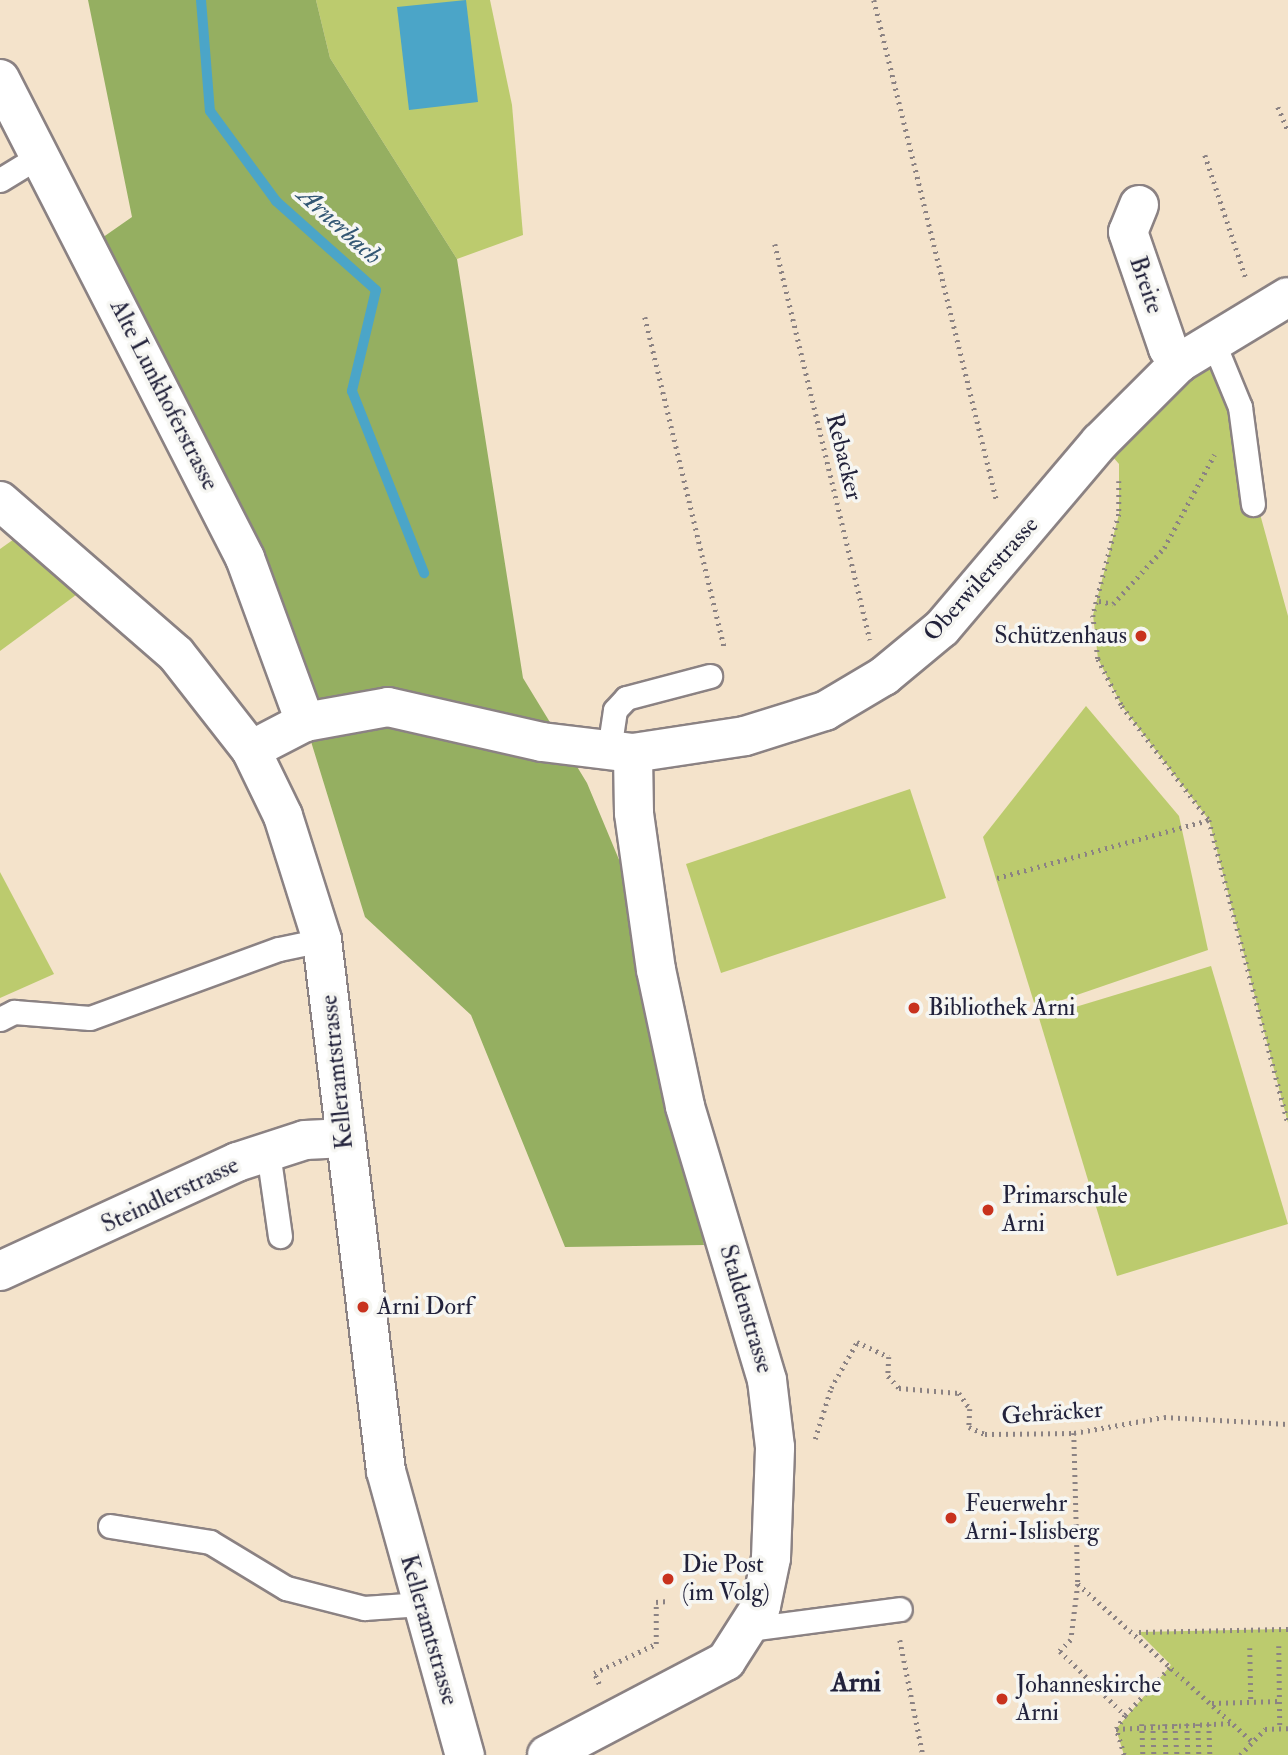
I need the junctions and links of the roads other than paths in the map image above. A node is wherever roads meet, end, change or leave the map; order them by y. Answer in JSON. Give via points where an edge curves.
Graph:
{"nodes":[{"id":1,"x":0,"y":79,"type":"edge"},
{"id":2,"x":41,"y":155,"type":"junction"},
{"id":3,"x":0,"y":180,"type":"edge"},
{"id":4,"x":1139,"y":205,"type":"dead end"},
{"id":5,"x":1273,"y":304,"type":"edge"},
{"id":6,"x":1212,"y":339,"type":"junction"},
{"id":7,"x":1179,"y":363,"type":"junction"},
{"id":8,"x":0,"y":501,"type":"edge"},
{"id":9,"x":1252,"y":504,"type":"dead end"},
{"id":10,"x":710,"y":676,"type":"dead end"},
{"id":11,"x":305,"y":722,"type":"junction"},
{"id":12,"x":251,"y":750,"type":"junction"},
{"id":13,"x":621,"y":752,"type":"junction"},
{"id":14,"x":322,"y":940,"type":"junction"},
{"id":15,"x":0,"y":1019,"type":"edge"},
{"id":16,"x":346,"y":1138,"type":"junction"},
{"id":17,"x":268,"y":1152,"type":"junction"},
{"id":18,"x":280,"y":1236,"type":"dead end"},
{"id":19,"x":0,"y":1271,"type":"edge"},
{"id":20,"x":110,"y":1526,"type":"dead end"},
{"id":21,"x":421,"y":1604,"type":"junction"},
{"id":22,"x":900,"y":1609,"type":"road end"},
{"id":23,"x":749,"y":1629,"type":"junction"},
{"id":24,"x":456,"y":1753,"type":"edge"},
{"id":25,"x":547,"y":1755,"type":"edge"}],
"edges":[{"from":1,"to":2,"type":"street","name":"Alte Lunkhoferstrasse"},
{"from":2,"to":3,"type":"lane"},
{"from":2,"to":11,"type":"street","name":"Alte Lunkhoferstrasse","via":[[245,558]]},
{"from":4,"to":7,"type":"street","name":"Breite","via":[[1128,232],[1168,348]]},
{"from":5,"to":6,"type":"street","name":"Oberwilerstrasse"},
{"from":6,"to":7,"type":"street","name":"Oberwilerstrasse"},
{"from":6,"to":9,"type":"lane","via":[[1240,407]]},
{"from":7,"to":13,"type":"street","name":"Oberwilerstrasse","via":[[1100,442],[942,628],[884,676],[825,711],[745,736]]},
{"from":8,"to":12,"type":"street","name":"Kelleramtstrasse","via":[[139,616]]},
{"from":10,"to":13,"type":"lane","via":[[626,698],[615,710]]},
{"from":11,"to":12,"type":"street","name":"Oberwilerstrasse"},
{"from":11,"to":13,"type":"street","name":"Oberwilerstrasse","via":[[388,707],[542,743]]},
{"from":12,"to":14,"type":"street","name":"Kelleramtstrasse","via":[[283,816]]},
{"from":13,"to":23,"type":"street","name":"Staldenstrasse","via":[[656,970],[685,1106],[772,1406],[771,1559]]},
{"from":14,"to":15,"type":"lane","via":[[279,948],[90,1018],[14,1012]]},
{"from":14,"to":16,"type":"street","name":"Kelleramtstrasse"},
{"from":16,"to":17,"type":"street","name":"Steindlerstrasse","via":[[305,1140]]},
{"from":16,"to":21,"type":"street","name":"Kelleramtstrasse","via":[[386,1471]]},
{"from":17,"to":18,"type":"lane"},
{"from":17,"to":19,"type":"street","name":"Steindlerstrasse"},
{"from":20,"to":21,"type":"lane","via":[[211,1542],[286,1588],[364,1608]]},
{"from":21,"to":24,"type":"street","name":"Kelleramtstrasse"},
{"from":22,"to":23,"type":"lane"},
{"from":23,"to":25,"type":"street","name":"Staldenstrasse","via":[[726,1661],[693,1684]]}]}
